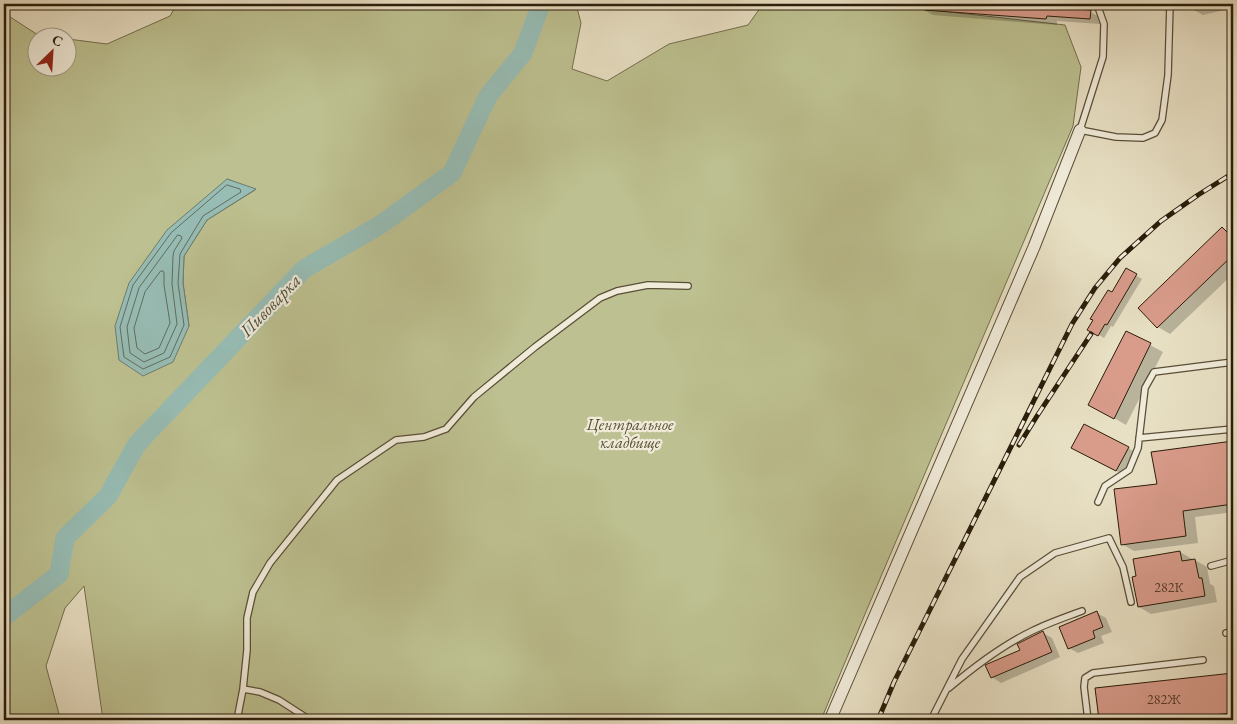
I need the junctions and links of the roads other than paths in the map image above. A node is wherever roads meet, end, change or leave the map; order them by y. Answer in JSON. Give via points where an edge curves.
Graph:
{"nodes":[{"id":1,"x":1098,"y":4,"type":"edge"},
{"id":2,"x":1170,"y":4,"type":"edge"},
{"id":3,"x":1080,"y":130,"type":"junction"},
{"id":4,"x":688,"y":286,"type":"dead end"},
{"id":5,"x":1233,"y":362,"type":"edge"},
{"id":6,"x":1233,"y":429,"type":"edge"},
{"id":7,"x":1139,"y":438,"type":"junction"},
{"id":8,"x":1098,"y":502,"type":"dead end"},
{"id":9,"x":1233,"y":560,"type":"edge"},
{"id":10,"x":1211,"y":566,"type":"dead end"},
{"id":11,"x":1131,"y":602,"type":"dead end"},
{"id":12,"x":1082,"y":611,"type":"dead end"},
{"id":13,"x":1233,"y":632,"type":"edge"},
{"id":14,"x":1226,"y":633,"type":"dead end"},
{"id":15,"x":1203,"y":660,"type":"dead end"},
{"id":16,"x":243,"y":689,"type":"junction"},
{"id":17,"x":945,"y":691,"type":"junction"},
{"id":18,"x":237,"y":720,"type":"edge"},
{"id":19,"x":310,"y":720,"type":"edge"},
{"id":20,"x":830,"y":720,"type":"edge"},
{"id":21,"x":935,"y":720,"type":"edge"},
{"id":22,"x":1088,"y":720,"type":"edge"}],
"edges":[{"from":1,"to":3,"type":"lane","via":[[1104,24],[1103,57]]},
{"from":2,"to":3,"type":"lane","via":[[1168,75],[1162,120],[1156,133],[1143,138],[1116,137]]},
{"from":3,"to":20,"type":"street","via":[[1034,247]]},
{"from":4,"to":16,"type":"lane","via":[[648,285],[600,298],[474,397],[446,429],[424,437],[396,440],[337,480],[270,563],[253,592],[247,618]]},
{"from":5,"to":7,"type":"lane","via":[[1154,372],[1145,388]]},
{"from":6,"to":7,"type":"lane"},
{"from":7,"to":8,"type":"lane","via":[[1129,470],[1105,486]]},
{"from":9,"to":10,"type":"lane"},
{"from":11,"to":17,"type":"lane","via":[[1123,567],[1109,538],[1055,553],[1020,577],[962,660]]},
{"from":12,"to":17,"type":"lane","via":[[1006,645]]},
{"from":13,"to":14,"type":"lane"},
{"from":15,"to":22,"type":"lane","via":[[1094,673],[1085,678]]},
{"from":16,"to":18,"type":"lane"},
{"from":16,"to":19,"type":"lane","via":[[279,700]]},
{"from":17,"to":21,"type":"lane","via":[[934,714]]}]}
